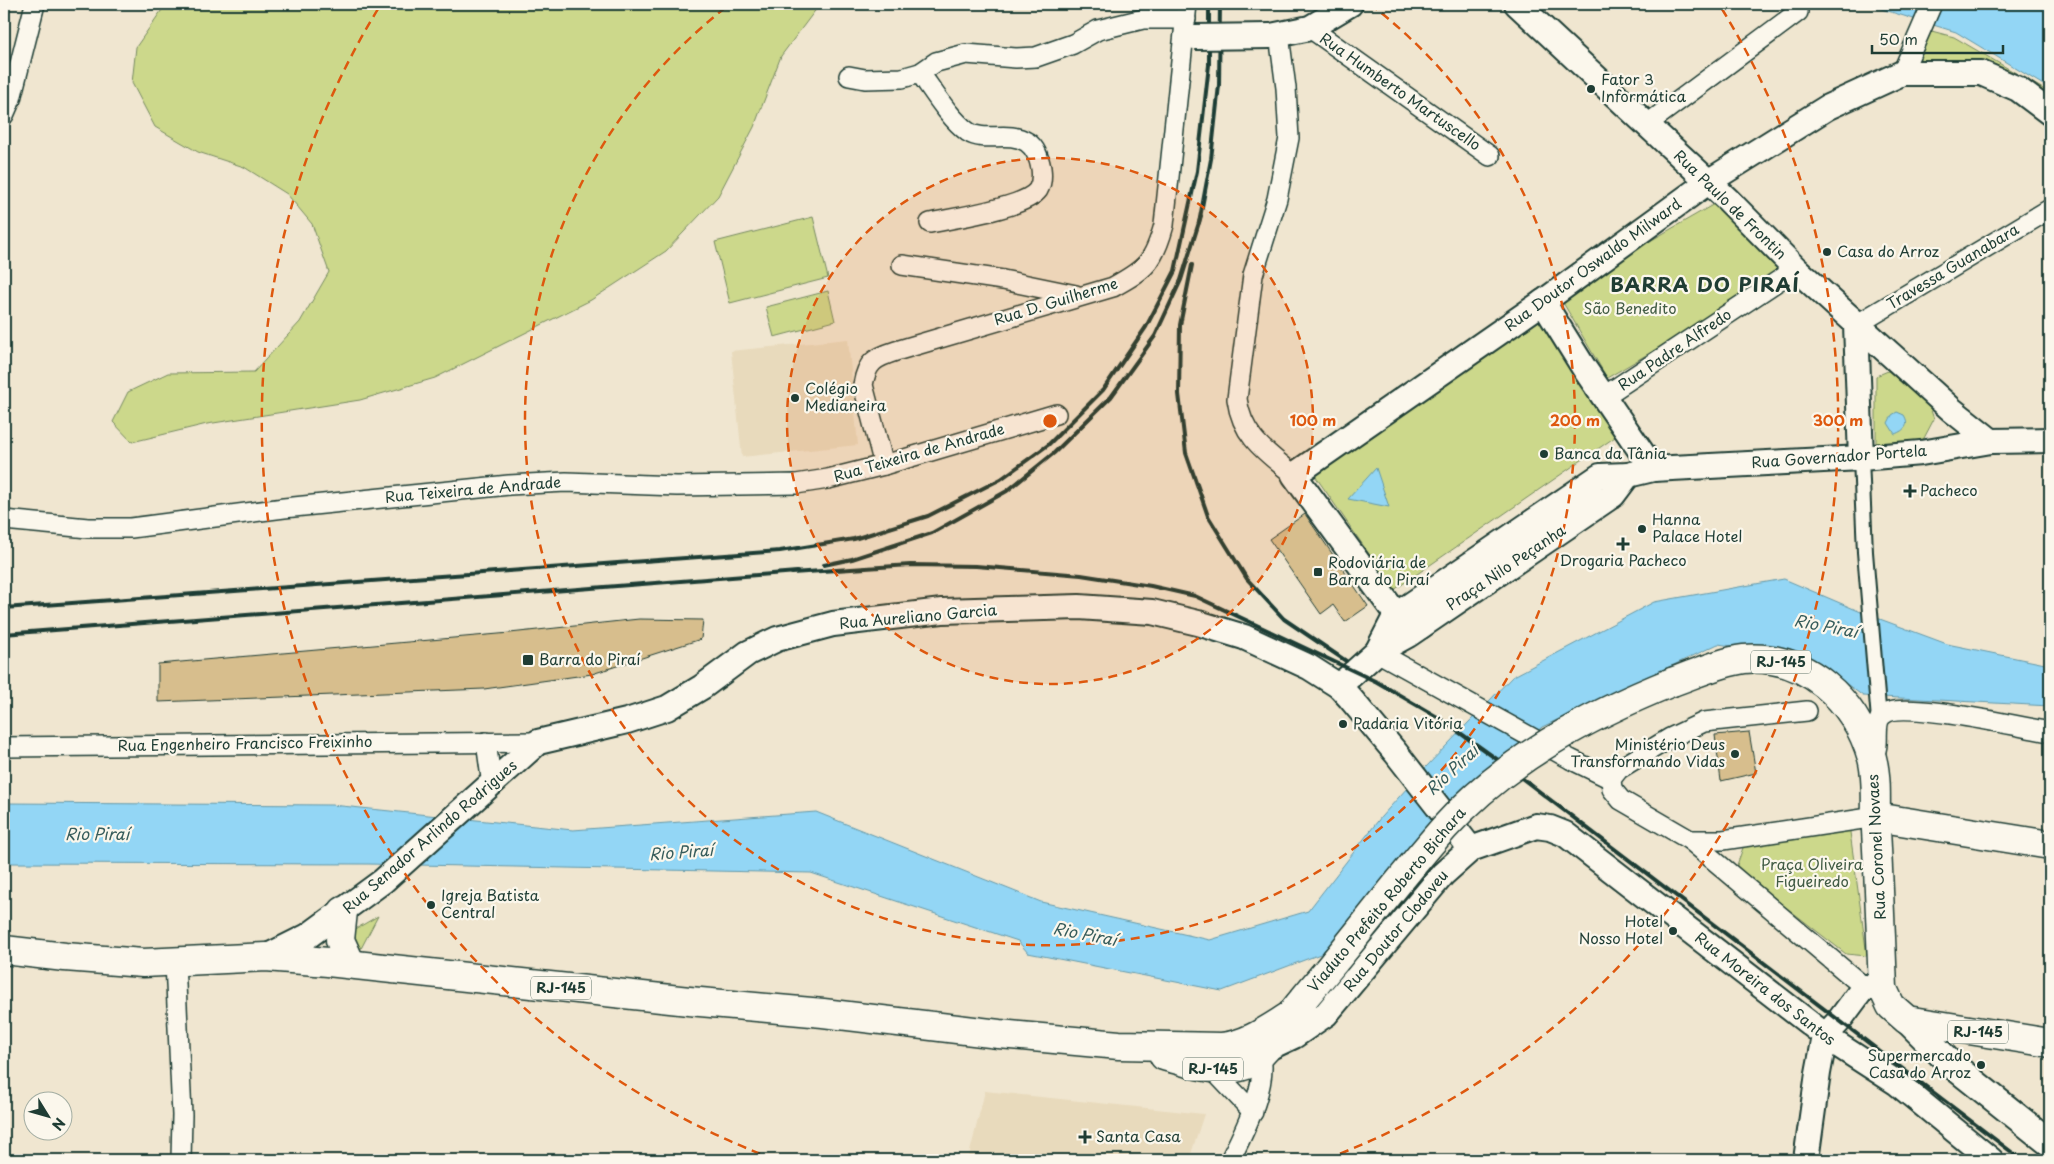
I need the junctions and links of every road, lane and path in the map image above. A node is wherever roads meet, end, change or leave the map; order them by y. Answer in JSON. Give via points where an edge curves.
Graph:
{"nodes":[{"id":1,"x":35,"y":4,"type":"edge"},
{"id":2,"x":1350,"y":4,"type":"edge"},
{"id":3,"x":1518,"y":4,"type":"edge"},
{"id":4,"x":1932,"y":4,"type":"edge"},
{"id":5,"x":1798,"y":12,"type":"dead end"},
{"id":6,"x":1188,"y":24,"type":"edge"},
{"id":7,"x":1310,"y":28,"type":"junction"},
{"id":8,"x":1275,"y":36,"type":"junction"},
{"id":9,"x":1904,"y":67,"type":"junction"},
{"id":10,"x":920,"y":73,"type":"junction"},
{"id":11,"x":849,"y":76,"type":"dead end"},
{"id":12,"x":2050,"y":113,"type":"edge"},
{"id":13,"x":4,"y":115,"type":"edge"},
{"id":14,"x":1646,"y":125,"type":"junction"},
{"id":15,"x":1490,"y":156,"type":"dead end"},
{"id":16,"x":1708,"y":182,"type":"junction"},
{"id":17,"x":2050,"y":209,"type":"edge"},
{"id":18,"x":930,"y":223,"type":"dead end"},
{"id":19,"x":902,"y":266,"type":"dead end"},
{"id":20,"x":1796,"y":269,"type":"junction"},
{"id":21,"x":1080,"y":295,"type":"junction"},
{"id":22,"x":1543,"y":302,"type":"junction"},
{"id":23,"x":1856,"y":325,"type":"junction"},
{"id":24,"x":1604,"y":397,"type":"junction"},
{"id":25,"x":1952,"y":410,"type":"junction"},
{"id":26,"x":1056,"y":414,"type":"dead end"},
{"id":27,"x":2050,"y":440,"type":"edge"},
{"id":28,"x":1991,"y":441,"type":"junction"},
{"id":29,"x":1921,"y":453,"type":"junction"},
{"id":30,"x":1861,"y":458,"type":"junction"},
{"id":31,"x":884,"y":466,"type":"junction"},
{"id":32,"x":1653,"y":469,"type":"junction"},
{"id":33,"x":1294,"y":475,"type":"junction"},
{"id":34,"x":1628,"y":475,"type":"junction"},
{"id":35,"x":4,"y":520,"type":"edge"},
{"id":36,"x":1396,"y":615,"type":"junction"},
{"id":37,"x":1421,"y":626,"type":"junction"},
{"id":38,"x":1377,"y":652,"type":"junction"},
{"id":39,"x":1339,"y":686,"type":"junction"},
{"id":40,"x":1807,"y":711,"type":"dead end"},
{"id":41,"x":1873,"y":720,"type":"junction"},
{"id":42,"x":2050,"y":732,"type":"edge"},
{"id":43,"x":486,"y":742,"type":"junction"},
{"id":44,"x":538,"y":742,"type":"junction"},
{"id":45,"x":4,"y":747,"type":"edge"},
{"id":46,"x":1611,"y":779,"type":"junction"},
{"id":47,"x":490,"y":787,"type":"junction"},
{"id":48,"x":1876,"y":817,"type":"junction"},
{"id":49,"x":1536,"y":826,"type":"joint"},
{"id":50,"x":1690,"y":840,"type":"junction"},
{"id":51,"x":1723,"y":840,"type":"junction"},
{"id":52,"x":2050,"y":845,"type":"edge"},
{"id":53,"x":1471,"y":849,"type":"junction"},
{"id":54,"x":1721,"y":864,"type":"junction"},
{"id":55,"x":343,"y":911,"type":"junction"},
{"id":56,"x":4,"y":950,"type":"edge"},
{"id":57,"x":65,"y":957,"type":"junction"},
{"id":58,"x":266,"y":957,"type":"junction"},
{"id":59,"x":4,"y":962,"type":"edge"},
{"id":60,"x":176,"y":962,"type":"junction"},
{"id":61,"x":351,"y":964,"type":"junction"},
{"id":62,"x":1873,"y":988,"type":"junction"},
{"id":63,"x":1907,"y":1020,"type":"junction"},
{"id":64,"x":1825,"y":1036,"type":"junction"},
{"id":65,"x":2050,"y":1043,"type":"edge"},
{"id":66,"x":1258,"y":1048,"type":"junction"},
{"id":67,"x":1212,"y":1058,"type":"junction"},
{"id":68,"x":1253,"y":1112,"type":"junction"},
{"id":69,"x":2050,"y":1143,"type":"edge"},
{"id":70,"x":181,"y":1160,"type":"edge"},
{"id":71,"x":1230,"y":1160,"type":"edge"},
{"id":72,"x":1806,"y":1160,"type":"edge"},
{"id":73,"x":1991,"y":1160,"type":"edge"}],
"edges":[{"from":1,"to":13,"type":"street"},
{"from":2,"to":7,"type":"street"},
{"from":3,"to":14,"type":"street","name":"Rua Paulo de Frontin"},
{"from":4,"to":9,"type":"street"},
{"from":5,"to":14,"type":"street"},
{"from":6,"to":8,"type":"street","bridge":true},
{"from":6,"to":10,"type":"street","via":[[1143,19],[1098,30],[1073,44],[1036,57],[966,54],[936,62]]},
{"from":6,"to":21,"type":"street","name":"Rua D. Guilherme","via":[[1164,225],[1158,247],[1150,262],[1136,275],[1113,287]]},
{"from":7,"to":8,"type":"street"},
{"from":7,"to":15,"type":"street","name":"Rua Humberto Martuscello"},
{"from":8,"to":33,"type":"street","via":[[1286,88],[1289,138],[1277,200],[1253,275],[1237,399],[1239,416],[1246,429],[1260,446]]},
{"from":9,"to":12,"type":"street","via":[[1981,74],[2018,89]]},
{"from":9,"to":16,"type":"street","name":"Rua Doutor Oswaldo Milward","via":[[1828,107]]},
{"from":10,"to":11,"type":"street","via":[[889,80]]},
{"from":10,"to":18,"type":"street","via":[[964,128],[979,136],[1023,140],[1040,158],[1042,173],[1038,190],[1023,201]]},
{"from":14,"to":16,"type":"street","name":"Rua Paulo de Frontin"},
{"from":16,"to":20,"type":"street","name":"Rua Paulo de Frontin"},
{"from":16,"to":22,"type":"street","name":"Rua Doutor Oswaldo Milward"},
{"from":17,"to":23,"type":"street","name":"Travessa Guanabara"},
{"from":19,"to":21,"type":"street"},
{"from":20,"to":23,"type":"street","name":"Rua Paulo de Frontin"},
{"from":20,"to":24,"type":"street","name":"Rua Padre Alfredo"},
{"from":21,"to":31,"type":"street","name":"Rua D. Guilherme","via":[[874,359],[865,372],[863,385]]},
{"from":22,"to":24,"type":"street"},
{"from":22,"to":33,"type":"street","name":"Rua Doutor Oswaldo Milward"},
{"from":23,"to":25,"type":"street","name":"Rua Paulo de Frontin"},
{"from":23,"to":30,"type":"street"},
{"from":24,"to":32,"type":"street"},
{"from":25,"to":28,"type":"street","name":"Rua Paulo de Frontin"},
{"from":25,"to":29,"type":"street","via":[[1941,435]]},
{"from":26,"to":31,"type":"street","name":"Rua Teixeira de Andrade"},
{"from":27,"to":28,"type":"street","name":"Rua Governador Portela"},
{"from":28,"to":29,"type":"street","name":"Rua Governador Portela"},
{"from":29,"to":30,"type":"street","name":"Rua Governador Portela"},
{"from":30,"to":32,"type":"street","name":"Rua Governador Portela"},
{"from":30,"to":41,"type":"street"},
{"from":31,"to":35,"type":"street","name":"Rua Teixeira de Andrade","via":[[796,484],[677,486],[566,482],[509,485],[284,508],[131,528],[88,528]]},
{"from":32,"to":34,"type":"street","name":"Rua Governador Portela"},
{"from":33,"to":36,"type":"street"},
{"from":34,"to":36,"type":"street","name":"Rua Governador Portela","via":[[1600,476]]},
{"from":34,"to":37,"type":"street","name":"Praça Nilo Peçanha","via":[[1613,495]]},
{"from":36,"to":37,"type":"street","via":[[1409,626]]},
{"from":36,"to":38,"type":"street","name":"Praça Nilo Peçanha"},
{"from":37,"to":38,"type":"street","name":"Praça Nilo Peçanha"},
{"from":38,"to":39,"type":"street","name":"Praça Nilo Peçanha"},
{"from":38,"to":46,"type":"street"},
{"from":39,"to":44,"type":"street","name":"Rua Aureliano Garcia","via":[[1309,666],[1244,637],[1152,612],[1079,607],[942,611],[833,624],[777,639],[748,653],[667,708]]},
{"from":39,"to":53,"type":"street","name":"Rua Aureliano Garcia"},
{"from":40,"to":46,"type":"street","via":[[1704,722],[1670,738],[1620,769]]},
{"from":41,"to":42,"type":"street","via":[[1891,711],[1928,712],[1972,716]]},
{"from":41,"to":48,"type":"main road","name":"Rua Coronel Novaes","number":"RJ-145"},
{"from":41,"to":66,"type":"main road","name":"Viaduto Prefeito Roberto Bichara","number":"RJ-145","bridge":true,"via":[[1850,710],[1830,688],[1802,670],[1774,661],[1743,660],[1723,664],[1617,704],[1543,746],[1465,807]]},
{"from":43,"to":44,"type":"street","name":"Rua Engenheiro Francisco Freixinho"},
{"from":43,"to":45,"type":"street","name":"Rua Engenheiro Francisco Freixinho"},
{"from":43,"to":47,"type":"street"},
{"from":44,"to":47,"type":"street","name":"Rua Senador Arlindo Rodrigues"},
{"from":46,"to":50,"type":"street","via":[[1612,789],[1621,800]]},
{"from":47,"to":55,"type":"street","name":"Rua Senador Arlindo Rodrigues","via":[[383,881]]},
{"from":48,"to":51,"type":"street"},
{"from":48,"to":52,"type":"main road"},
{"from":48,"to":62,"type":"main road","name":"Rua Coronel Novaes"},
{"from":49,"to":53,"type":"street","name":"Rua Doutor Clodoveu"},
{"from":49,"to":64,"type":"street","name":"Rua Moreira dos Santos","via":[[1566,834]]},
{"from":50,"to":51,"type":"street"},
{"from":50,"to":54,"type":"street"},
{"from":51,"to":54,"type":"street"},
{"from":53,"to":66,"type":"street","name":"Rua Doutor Clodoveu","via":[[1443,874],[1326,1014],[1294,1036]]},
{"from":54,"to":62,"type":"street","via":[[1792,927]]},
{"from":55,"to":58,"type":"street","name":"Rua Senador Arlindo Rodrigues","via":[[308,936]]},
{"from":55,"to":61,"type":"main road","via":[[340,940]]},
{"from":56,"to":57,"type":"main road","number":"RJ-145"},
{"from":57,"to":59,"type":"street"},
{"from":57,"to":60,"type":"main road","number":"RJ-145","via":[[142,964]]},
{"from":58,"to":60,"type":"main road","number":"RJ-145"},
{"from":58,"to":61,"type":"main road","number":"RJ-145"},
{"from":60,"to":70,"type":"street"},
{"from":61,"to":67,"type":"main road","number":"RJ-145","via":[[1119,1045]]},
{"from":62,"to":63,"type":"main road"},
{"from":62,"to":64,"type":"street"},
{"from":63,"to":65,"type":"main road","number":"RJ-145"},
{"from":63,"to":69,"type":"main road","via":[[1951,1064]]},
{"from":64,"to":72,"type":"street"},
{"from":64,"to":73,"type":"street","name":"Rua Moreira dos Santos","via":[[1897,1083]]},
{"from":66,"to":67,"type":"main road","number":"RJ-145","via":[[1248,1065],[1233,1068]]},
{"from":66,"to":68,"type":"street","via":[[1261,1082]]},
{"from":67,"to":68,"type":"street"},
{"from":68,"to":71,"type":"street"}]}
